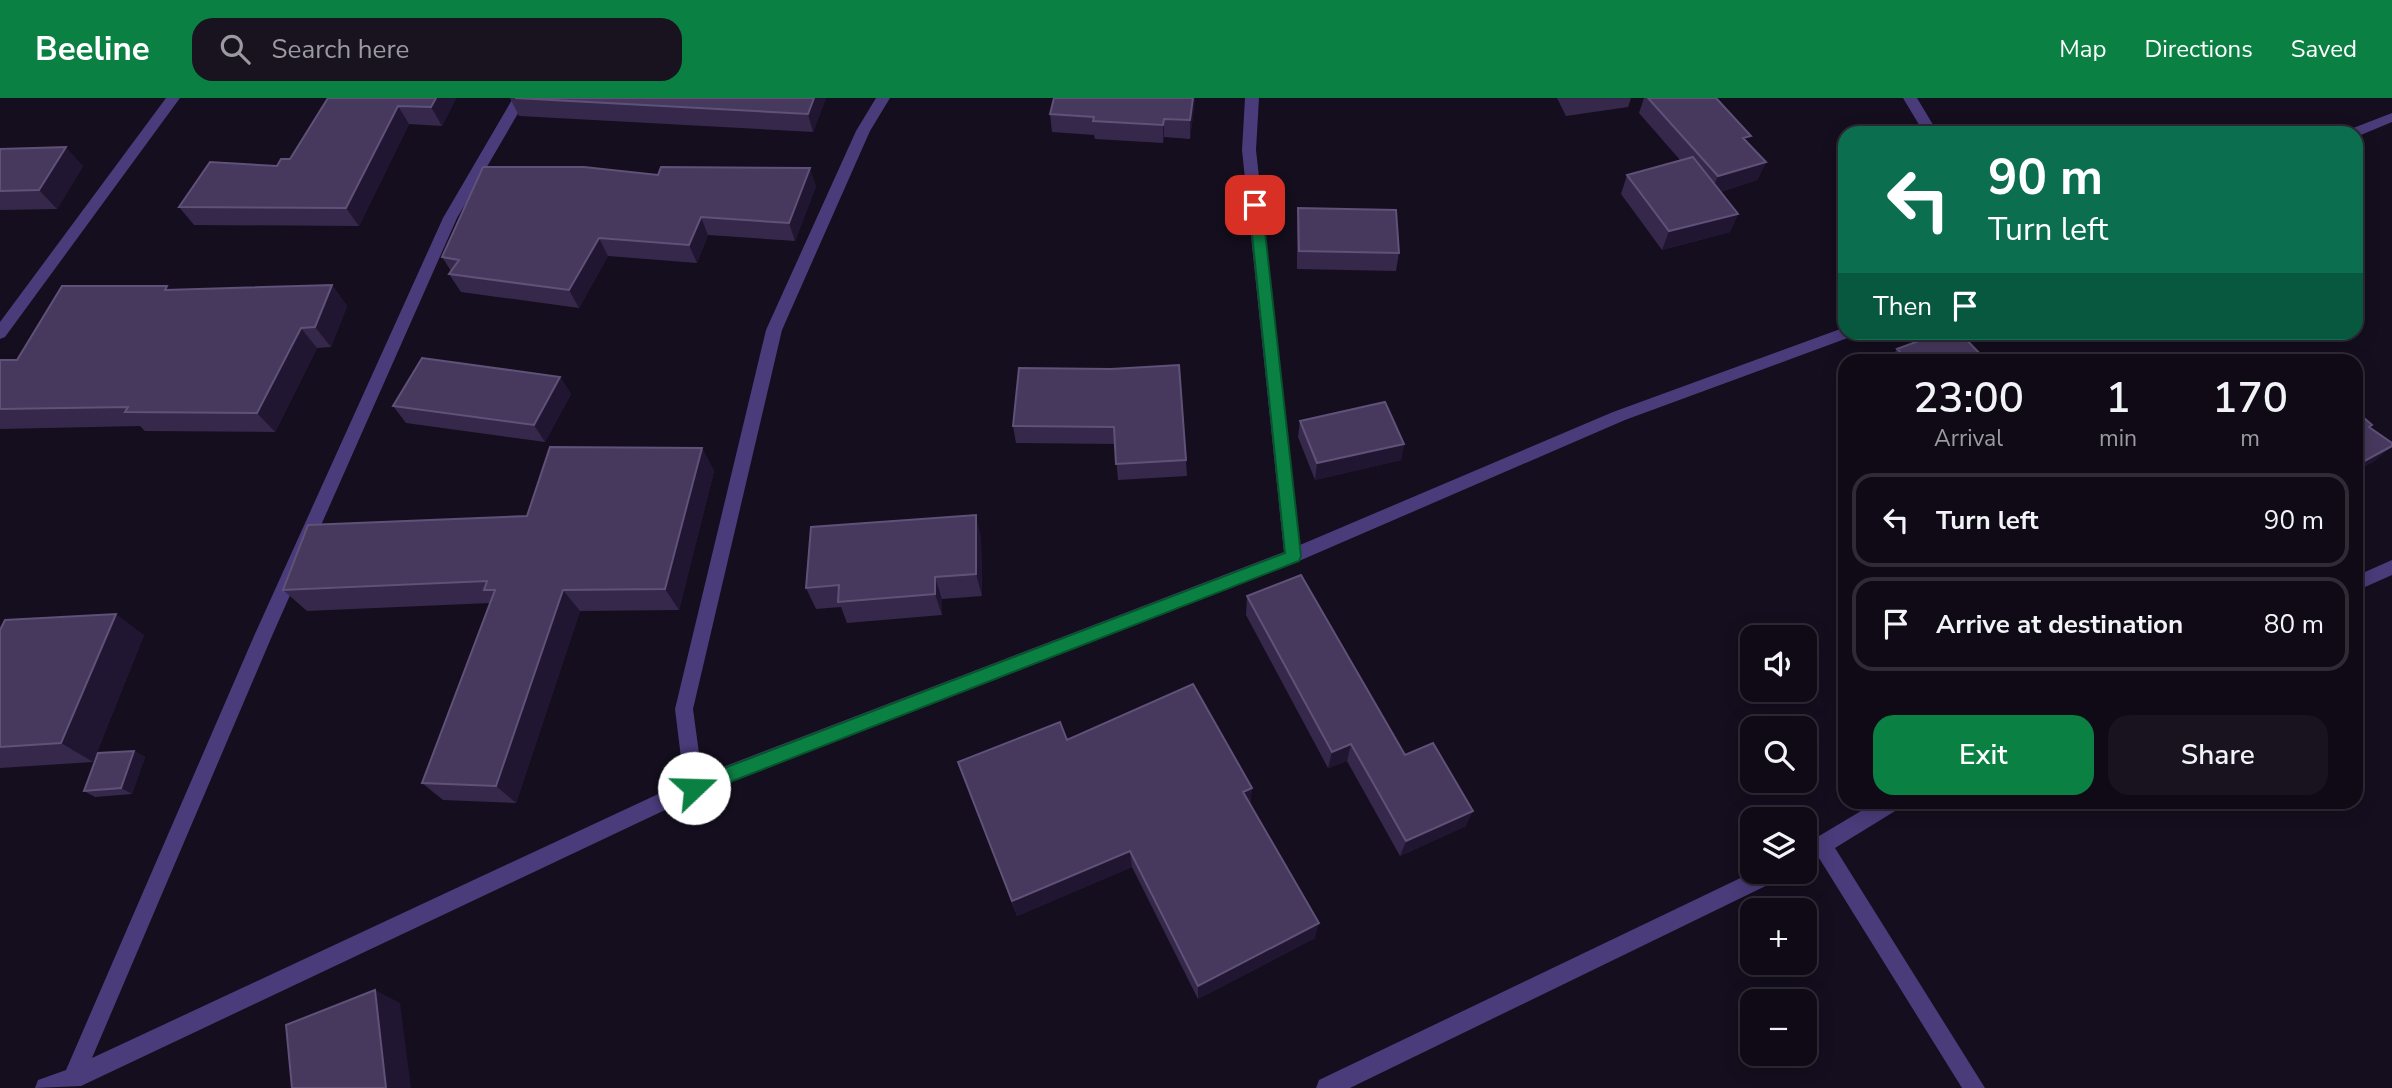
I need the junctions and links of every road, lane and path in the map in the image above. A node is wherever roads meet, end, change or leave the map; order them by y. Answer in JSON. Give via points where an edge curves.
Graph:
{"nodes":[{"id":1,"x":173,"y":98,"type":"edge"},
{"id":2,"x":520,"y":98,"type":"edge"},
{"id":3,"x":883,"y":98,"type":"edge"},
{"id":4,"x":1252,"y":98,"type":"edge"},
{"id":5,"x":1910,"y":98,"type":"edge"},
{"id":6,"x":2392,"y":117,"type":"edge"},
{"id":7,"x":1927,"y":126,"type":"edge"},
{"id":8,"x":2363,"y":129,"type":"edge"},
{"id":9,"x":0,"y":333,"type":"edge"},
{"id":10,"x":1838,"y":335,"type":"edge"},
{"id":11,"x":1293,"y":556,"type":"junction"},
{"id":12,"x":2392,"y":567,"type":"edge"},
{"id":13,"x":2363,"y":581,"type":"edge"},
{"id":14,"x":694,"y":788,"type":"junction"},
{"id":15,"x":1882,"y":809,"type":"edge"},
{"id":16,"x":1823,"y":847,"type":"junction"},
{"id":17,"x":1817,"y":850,"type":"edge"},
{"id":18,"x":1748,"y":884,"type":"edge"},
{"id":19,"x":73,"y":1078,"type":"junction"},
{"id":20,"x":46,"y":1088,"type":"edge"},
{"id":21,"x":1327,"y":1088,"type":"edge"},
{"id":22,"x":1974,"y":1088,"type":"edge"}],
"edges":[{"from":1,"to":9,"type":"street"},
{"from":2,"to":19,"type":"street","via":[[450,218],[262,636]]},
{"from":3,"to":14,"type":"street","via":[[863,131],[774,330],[684,709]]},
{"from":4,"to":11,"type":"street","via":[[1249,150]]},
{"from":5,"to":7,"type":"street"},
{"from":6,"to":8,"type":"street"},
{"from":10,"to":11,"type":"street","via":[[1619,415]]},
{"from":11,"to":14,"type":"street"},
{"from":12,"to":13,"type":"street"},
{"from":14,"to":19,"type":"street"},
{"from":15,"to":16,"type":"street"},
{"from":16,"to":17,"type":"street"},
{"from":16,"to":22,"type":"street"},
{"from":18,"to":21,"type":"street"},
{"from":19,"to":20,"type":"street"}]}
